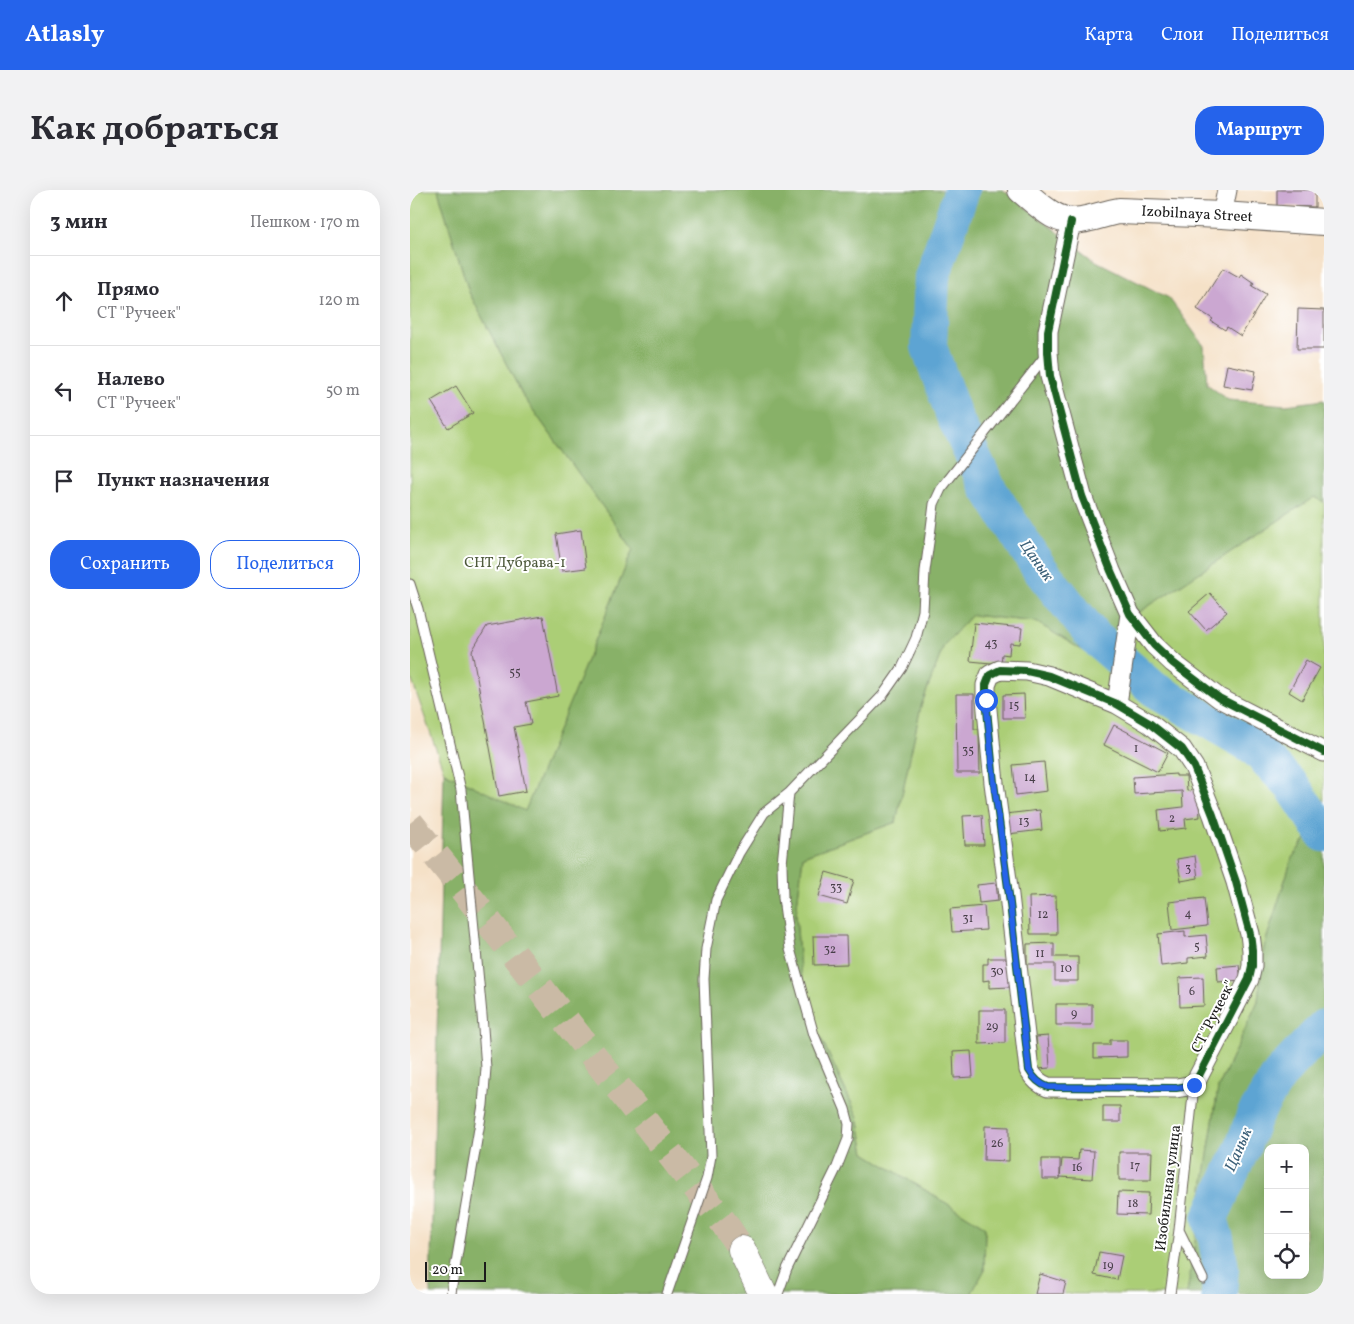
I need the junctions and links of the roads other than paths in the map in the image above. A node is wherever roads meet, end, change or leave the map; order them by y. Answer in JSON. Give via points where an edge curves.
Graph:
{"nodes":[{"id":1,"x":1021,"y":190,"type":"edge"},
{"id":2,"x":1226,"y":190,"type":"edge"},
{"id":3,"x":1222,"y":215,"type":"junction"},
{"id":4,"x":1061,"y":217,"type":"junction"},
{"id":5,"x":1324,"y":222,"type":"edge"},
{"id":6,"x":1048,"y":352,"type":"junction"},
{"id":7,"x":410,"y":584,"type":"edge"},
{"id":8,"x":1130,"y":614,"type":"junction"},
{"id":9,"x":1117,"y":704,"type":"junction"},
{"id":10,"x":1324,"y":752,"type":"edge"},
{"id":11,"x":789,"y":793,"type":"junction"},
{"id":12,"x":1194,"y":1085,"type":"junction"},
{"id":13,"x":1179,"y":1230,"type":"junction"},
{"id":14,"x":742,"y":1250,"type":"tunnel mouth"},
{"id":15,"x":1203,"y":1280,"type":"dead end"},
{"id":16,"x":451,"y":1294,"type":"edge"},
{"id":17,"x":666,"y":1294,"type":"edge"},
{"id":18,"x":762,"y":1294,"type":"edge"},
{"id":19,"x":778,"y":1294,"type":"edge"},
{"id":20,"x":1170,"y":1294,"type":"edge"}],
"edges":[{"from":1,"to":4,"type":"street"},
{"from":2,"to":3,"type":"street"},
{"from":3,"to":4,"type":"street","name":"Izobilnaya Street","via":[[1119,211],[1082,220]]},
{"from":3,"to":5,"type":"street","name":"Izobilnaya Street"},
{"from":4,"to":6,"type":"street"},
{"from":6,"to":8,"type":"street","via":[[1050,376],[1082,496]]},
{"from":6,"to":11,"type":"lane","via":[[941,489],[934,504],[923,611],[916,638],[902,668],[883,695]]},
{"from":7,"to":16,"type":"lane","via":[[461,790],[486,1068],[483,1105]]},
{"from":8,"to":9,"type":"street"},
{"from":8,"to":10,"type":"street","via":[[1166,657],[1219,698]]},
{"from":9,"to":12,"type":"street","name":"СТ \"Ручеек\"","via":[[1169,738],[1182,749],[1194,767],[1236,882],[1250,934],[1252,966],[1249,980]]},
{"from":9,"to":12,"type":"street","name":"СТ \"Ручеек\"","via":[[1049,676],[1027,671],[1000,670],[990,675],[986,685],[994,783],[1029,1070],[1040,1084],[1048,1087],[1176,1088]]},
{"from":11,"to":17,"type":"lane","via":[[764,813],[738,853],[716,900],[706,949],[704,979],[711,1156],[707,1178]]},
{"from":11,"to":19,"type":"lane","via":[[782,864],[790,949],[814,1035],[849,1124],[848,1139],[837,1167]]},
{"from":12,"to":13,"type":"lane","name":"Изобильная улица"},
{"from":13,"to":15,"type":"lane"},
{"from":13,"to":20,"type":"lane","name":"Изобильная улица"},
{"from":14,"to":18,"type":"main road"}]}
